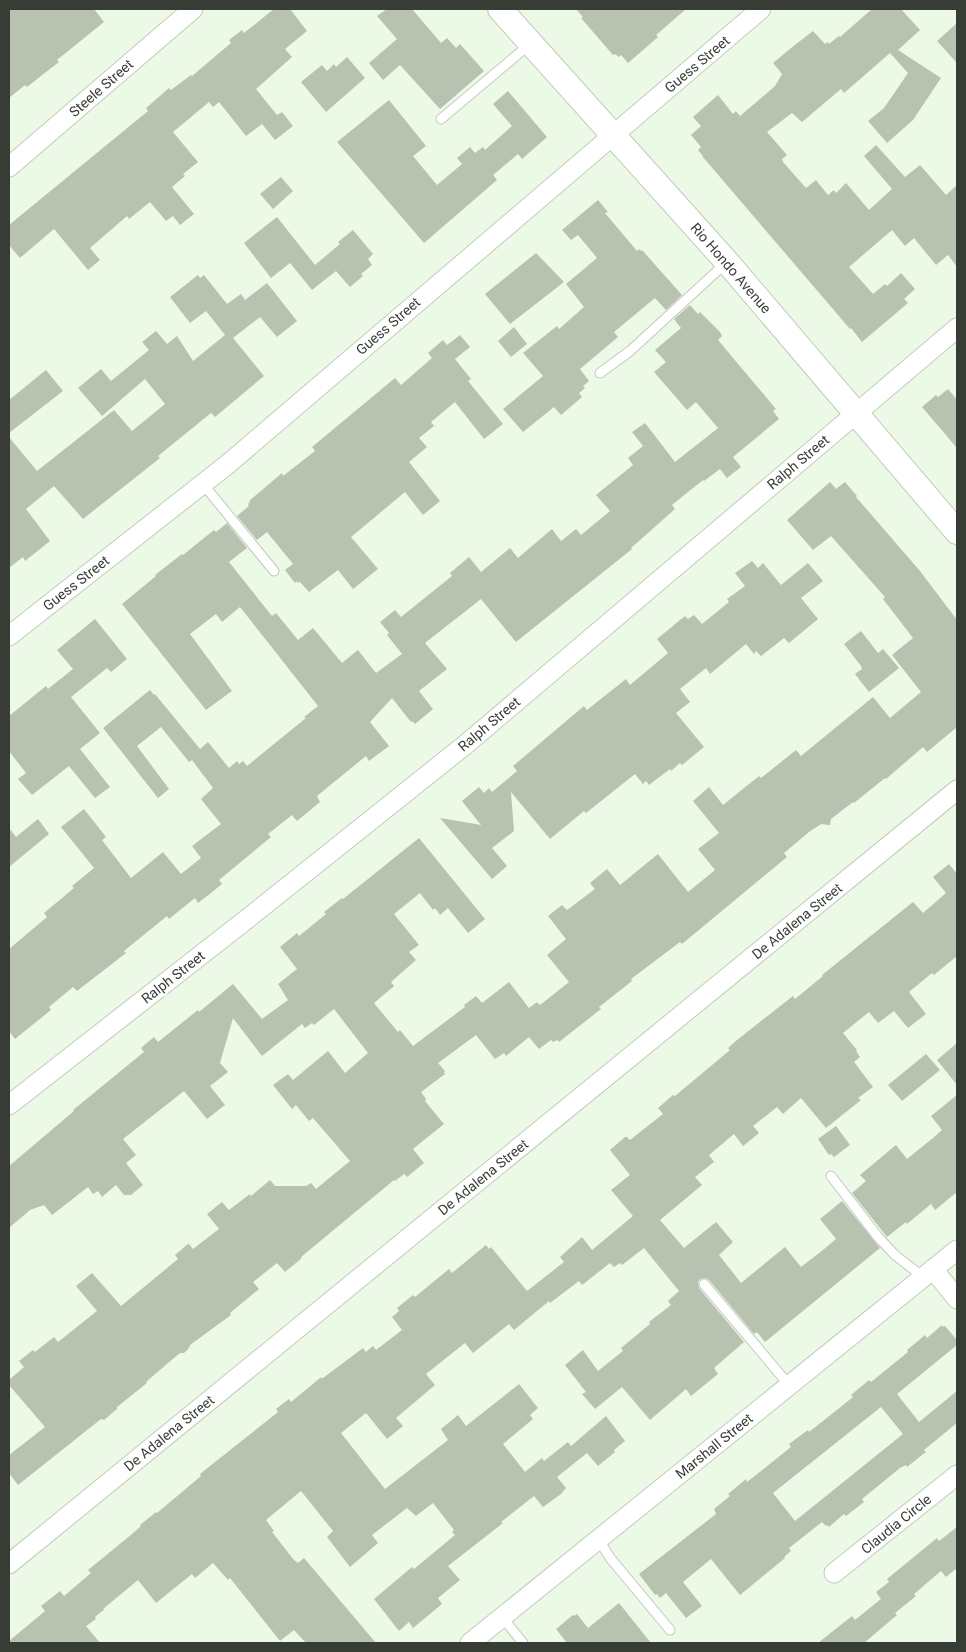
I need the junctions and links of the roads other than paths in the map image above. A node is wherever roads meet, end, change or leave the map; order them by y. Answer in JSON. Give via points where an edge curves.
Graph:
{"nodes":[{"id":1,"x":193,"y":9,"type":"edge"},
{"id":2,"x":500,"y":9,"type":"edge"},
{"id":3,"x":761,"y":9,"type":"edge"},
{"id":4,"x":531,"y":43,"type":"junction"},
{"id":5,"x":440,"y":119,"type":"dead end"},
{"id":6,"x":612,"y":135,"type":"junction"},
{"id":7,"x":9,"y":167,"type":"edge"},
{"id":8,"x":727,"y":262,"type":"junction"},
{"id":9,"x":957,"y":328,"type":"edge"},
{"id":10,"x":600,"y":373,"type":"dead end"},
{"id":11,"x":855,"y":414,"type":"junction"},
{"id":12,"x":203,"y":484,"type":"junction"},
{"id":13,"x":957,"y":532,"type":"edge"},
{"id":14,"x":274,"y":571,"type":"dead end"},
{"id":15,"x":9,"y":636,"type":"edge"},
{"id":16,"x":957,"y":790,"type":"edge"},
{"id":17,"x":9,"y":1105,"type":"edge"},
{"id":18,"x":831,"y":1176,"type":"dead end"},
{"id":19,"x":957,"y":1250,"type":"edge"},
{"id":20,"x":928,"y":1273,"type":"junction"},
{"id":21,"x":704,"y":1284,"type":"dead end"},
{"id":22,"x":957,"y":1299,"type":"edge"},
{"id":23,"x":789,"y":1385,"type":"junction"},
{"id":24,"x":957,"y":1475,"type":"edge"},
{"id":25,"x":598,"y":1539,"type":"junction"},
{"id":26,"x":9,"y":1564,"type":"edge"},
{"id":27,"x":834,"y":1574,"type":"dead end"},
{"id":28,"x":502,"y":1617,"type":"junction"},
{"id":29,"x":670,"y":1630,"type":"dead end"},
{"id":30,"x":470,"y":1643,"type":"edge"},
{"id":31,"x":523,"y":1643,"type":"edge"}],
"edges":[{"from":1,"to":7,"type":"street","name":"Steele Street"},
{"from":2,"to":4,"type":"street","name":"Rio Hondo Avenue"},
{"from":3,"to":6,"type":"street","name":"Guess Street"},
{"from":4,"to":5,"type":"lane"},
{"from":4,"to":6,"type":"street","name":"Rio Hondo Avenue"},
{"from":6,"to":8,"type":"street","name":"Rio Hondo Avenue"},
{"from":6,"to":12,"type":"street","name":"Guess Street"},
{"from":8,"to":10,"type":"lane","via":[[630,351]]},
{"from":8,"to":11,"type":"street","name":"Rio Hondo Avenue"},
{"from":9,"to":11,"type":"street","name":"Ralph Street"},
{"from":11,"to":13,"type":"street","name":"Rio Hondo Avenue"},
{"from":11,"to":17,"type":"street","name":"Ralph Street","via":[[465,745]]},
{"from":12,"to":14,"type":"lane"},
{"from":12,"to":15,"type":"street","name":"Guess Street"},
{"from":16,"to":26,"type":"street","name":"De Adalena Street"},
{"from":18,"to":20,"type":"lane","via":[[895,1255]]},
{"from":19,"to":20,"type":"street","name":"Marshall Street"},
{"from":20,"to":22,"type":"street"},
{"from":20,"to":23,"type":"street","name":"Marshall Street"},
{"from":21,"to":23,"type":"lane"},
{"from":23,"to":25,"type":"street","name":"Marshall Street"},
{"from":24,"to":27,"type":"street","name":"Claudia Circle"},
{"from":25,"to":28,"type":"street","name":"Marshall Street"},
{"from":25,"to":29,"type":"lane"},
{"from":28,"to":30,"type":"street","name":"Marshall Street"},
{"from":28,"to":31,"type":"lane"}]}
